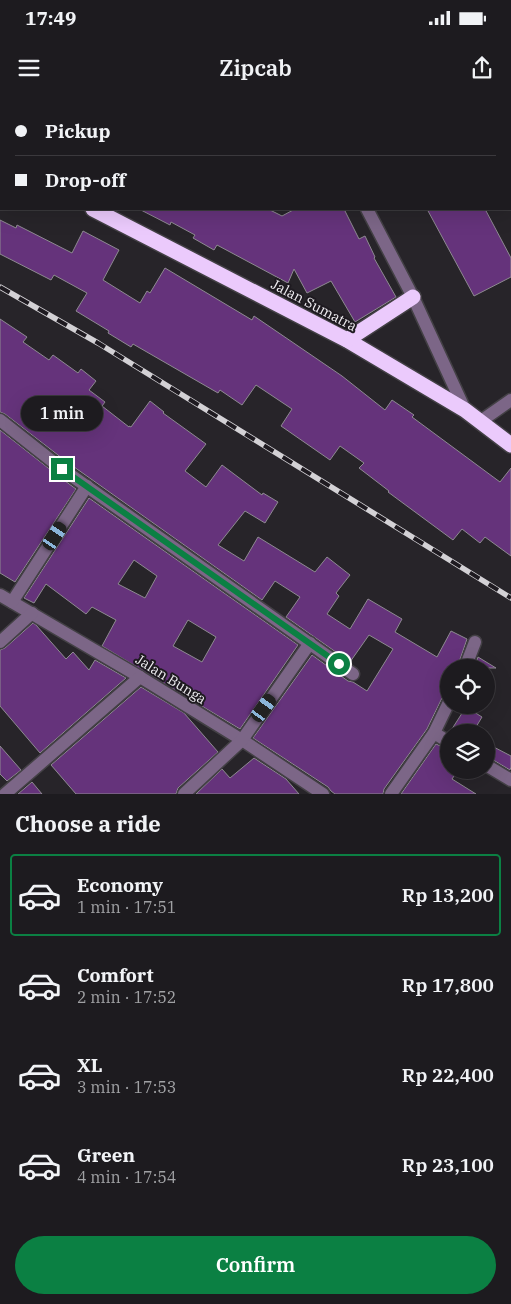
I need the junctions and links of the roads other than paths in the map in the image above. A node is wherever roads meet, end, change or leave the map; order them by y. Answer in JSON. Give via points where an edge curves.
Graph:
{"nodes":[{"id":1,"x":95,"y":210,"type":"edge"},
{"id":2,"x":368,"y":210,"type":"edge"},
{"id":3,"x":413,"y":297,"type":"junction"},
{"id":4,"x":347,"y":340,"type":"junction"},
{"id":5,"x":511,"y":400,"type":"edge"},
{"id":6,"x":465,"y":410,"type":"junction"},
{"id":7,"x":0,"y":420,"type":"edge"},
{"id":8,"x":481,"y":421,"type":"junction"},
{"id":9,"x":511,"y":445,"type":"edge"},
{"id":10,"x":88,"y":486,"type":"junction"},
{"id":11,"x":0,"y":595,"type":"edge"},
{"id":12,"x":12,"y":602,"type":"junction"},
{"id":13,"x":32,"y":614,"type":"junction"},
{"id":14,"x":0,"y":642,"type":"edge"},
{"id":15,"x":475,"y":642,"type":"dead end"},
{"id":16,"x":310,"y":643,"type":"junction"},
{"id":17,"x":468,"y":659,"type":"edge"},
{"id":18,"x":353,"y":674,"type":"dead end"},
{"id":19,"x":140,"y":677,"type":"junction"},
{"id":20,"x":443,"y":714,"type":"edge"},
{"id":21,"x":434,"y":733,"type":"junction"},
{"id":22,"x":440,"y":737,"type":"edge"},
{"id":23,"x":242,"y":740,"type":"junction"},
{"id":24,"x":495,"y":770,"type":"edge"},
{"id":25,"x":511,"y":780,"type":"edge"},
{"id":26,"x":5,"y":794,"type":"edge"},
{"id":27,"x":184,"y":794,"type":"edge"},
{"id":28,"x":324,"y":794,"type":"edge"},
{"id":29,"x":391,"y":794,"type":"edge"}],
"edges":[{"from":1,"to":4,"type":"highway","name":"Jalan Sumatra"},
{"from":2,"to":3,"type":"street"},
{"from":3,"to":4,"type":"highway"},
{"from":3,"to":6,"type":"street"},
{"from":4,"to":6,"type":"highway","name":"Jalan Sumatra"},
{"from":5,"to":8,"type":"street"},
{"from":6,"to":8,"type":"highway","name":"Jalan Sumatra"},
{"from":7,"to":10,"type":"street"},
{"from":8,"to":9,"type":"highway","name":"Jalan Sumatra"},
{"from":10,"to":12,"type":"street"},
{"from":10,"to":16,"type":"street"},
{"from":11,"to":12,"type":"street","name":"Jalan Bunga"},
{"from":12,"to":13,"type":"street","name":"Jalan Bunga"},
{"from":13,"to":14,"type":"street"},
{"from":13,"to":19,"type":"street","name":"Jalan Bunga"},
{"from":15,"to":17,"type":"street"},
{"from":16,"to":18,"type":"street"},
{"from":16,"to":23,"type":"street"},
{"from":19,"to":23,"type":"street","name":"Jalan Bunga"},
{"from":19,"to":26,"type":"street"},
{"from":20,"to":21,"type":"street"},
{"from":21,"to":22,"type":"street"},
{"from":21,"to":29,"type":"street"},
{"from":23,"to":27,"type":"street"},
{"from":23,"to":28,"type":"street","name":"Jalan Bunga"},
{"from":24,"to":25,"type":"street"}]}
